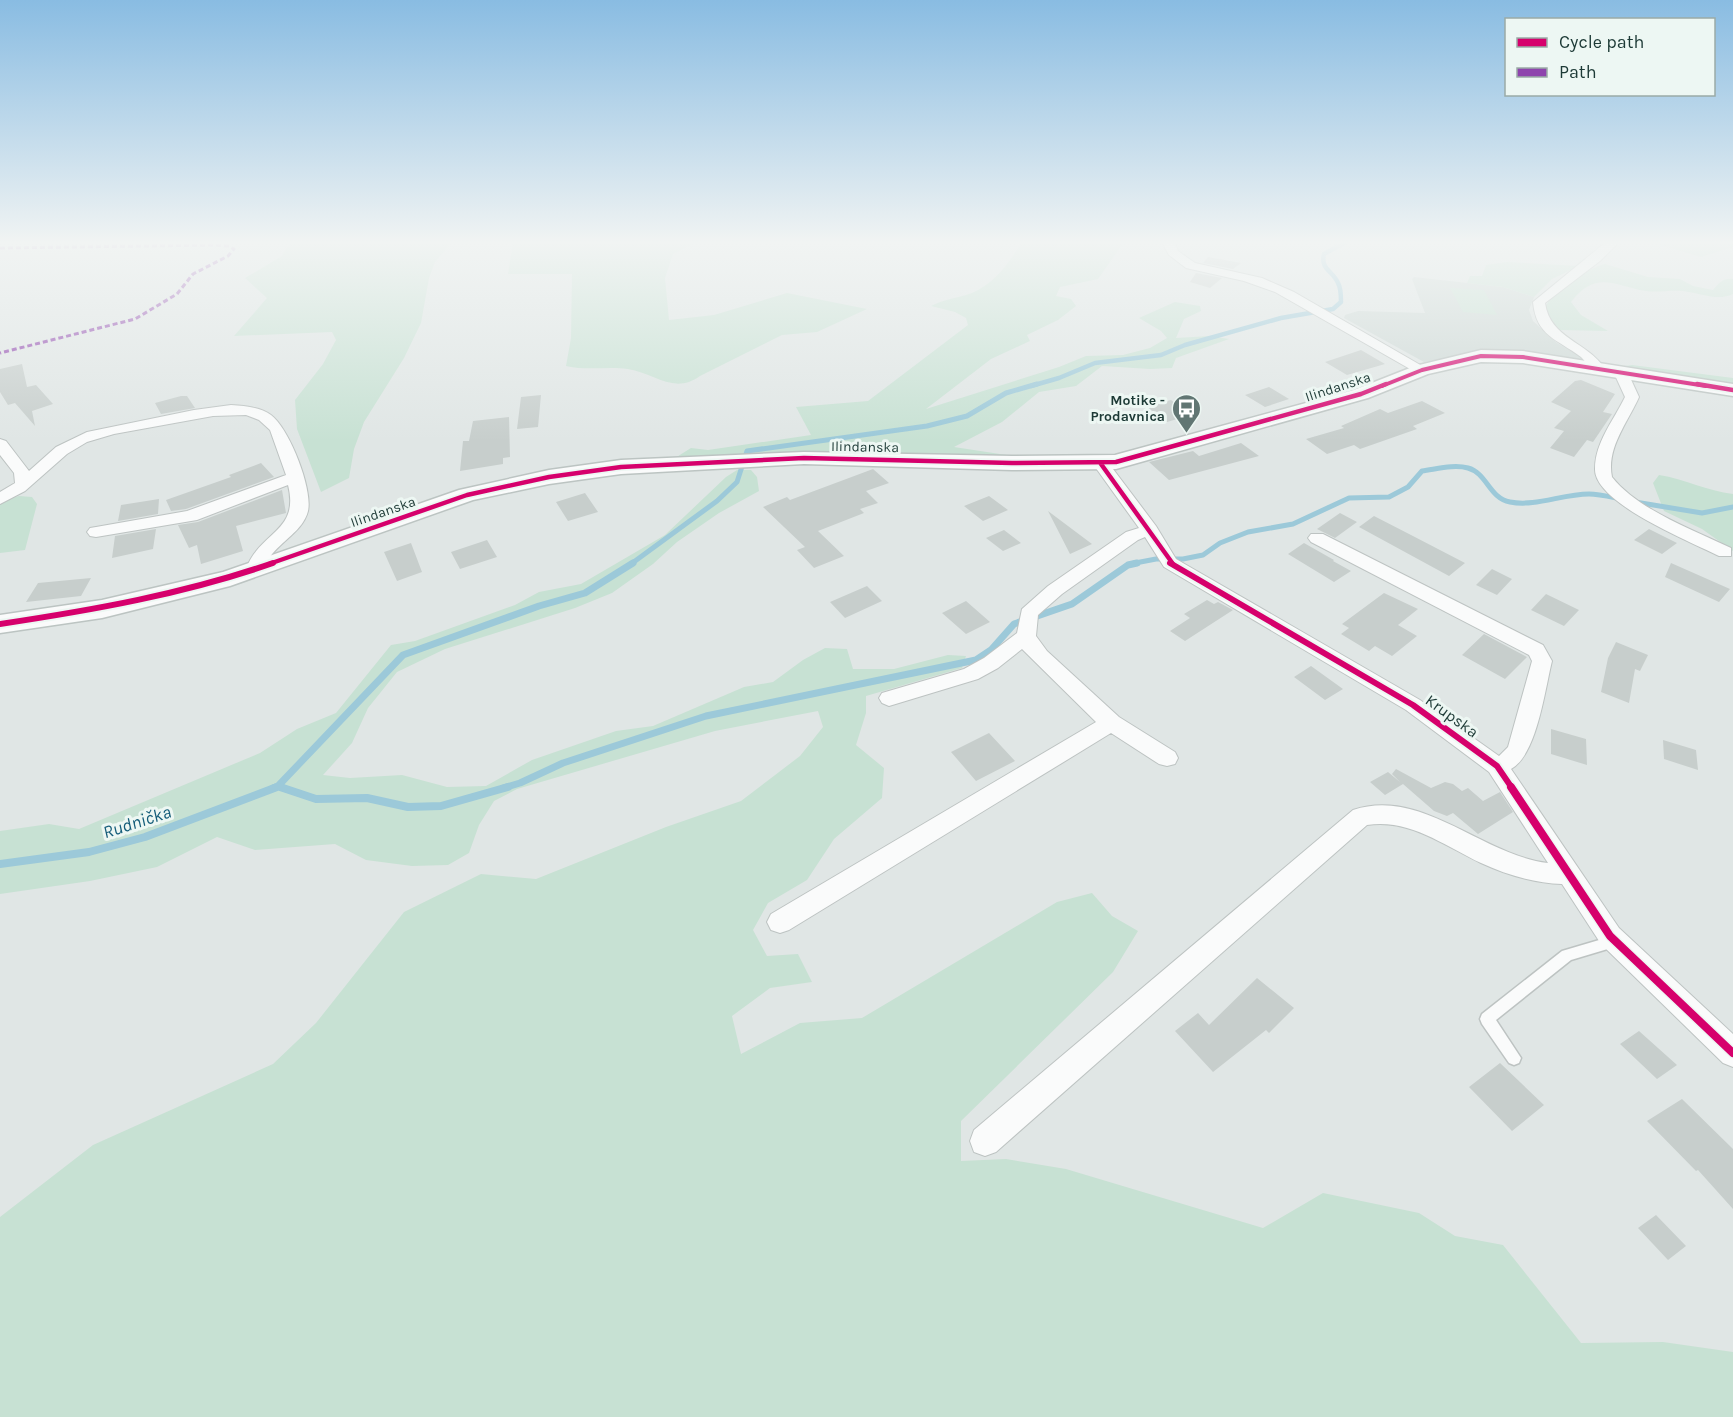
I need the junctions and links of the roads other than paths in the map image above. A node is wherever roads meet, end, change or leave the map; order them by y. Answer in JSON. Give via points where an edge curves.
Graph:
{"nodes":[{"id":1,"x":1313,"y":308,"type":"edge"},
{"id":2,"x":1540,"y":308,"type":"edge"},
{"id":3,"x":1598,"y":369,"type":"junction"},
{"id":4,"x":1422,"y":370,"type":"junction"},
{"id":5,"x":1622,"y":373,"type":"junction"},
{"id":6,"x":1733,"y":390,"type":"edge"},
{"id":7,"x":0,"y":444,"type":"edge"},
{"id":8,"x":1101,"y":464,"type":"junction"},
{"id":9,"x":293,"y":478,"type":"junction"},
{"id":10,"x":23,"y":484,"type":"junction"},
{"id":11,"x":0,"y":499,"type":"edge"},
{"id":12,"x":1150,"y":530,"type":"junction"},
{"id":13,"x":96,"y":532,"type":"dead end"},
{"id":14,"x":1317,"y":538,"type":"dead end"},
{"id":15,"x":1725,"y":552,"type":"dead end"},
{"id":16,"x":255,"y":569,"type":"junction"},
{"id":17,"x":0,"y":624,"type":"edge"},
{"id":18,"x":1027,"y":625,"type":"junction"},
{"id":19,"x":889,"y":698,"type":"dead end"},
{"id":20,"x":1111,"y":723,"type":"junction"},
{"id":21,"x":1167,"y":758,"type":"dead end"},
{"id":22,"x":1497,"y":766,"type":"junction"},
{"id":23,"x":1569,"y":874,"type":"junction"},
{"id":24,"x":780,"y":922,"type":"dead end"},
{"id":25,"x":1616,"y":941,"type":"junction"},
{"id":26,"x":1733,"y":1053,"type":"edge"},
{"id":27,"x":1514,"y":1058,"type":"dead end"},
{"id":28,"x":985,"y":1141,"type":"dead end"}],
"edges":[{"from":1,"to":4,"type":"street"},
{"from":2,"to":3,"type":"street","via":[[1541,319],[1548,328],[1592,360]]},
{"from":3,"to":4,"type":"street","name":"Ilindanska","via":[[1493,355]]},
{"from":3,"to":5,"type":"street","name":"Ilindanska"},
{"from":4,"to":8,"type":"street","name":"Ilindanska","via":[[1361,394],[1163,451]]},
{"from":5,"to":6,"type":"street","name":"Ilindanska"},
{"from":5,"to":15,"type":"street","via":[[1632,397],[1605,451],[1604,478],[1636,505]]},
{"from":7,"to":10,"type":"street","via":[[22,472]]},
{"from":8,"to":12,"type":"street","name":"Krupska"},
{"from":8,"to":16,"type":"street","name":"Ilindanska","via":[[804,458],[621,467],[524,481],[467,495]]},
{"from":9,"to":10,"type":"street","via":[[283,439],[273,423],[244,410],[221,409],[87,437],[58,452]]},
{"from":9,"to":13,"type":"street","via":[[191,516]]},
{"from":9,"to":16,"type":"street","via":[[300,501],[299,513],[264,550]]},
{"from":10,"to":11,"type":"street"},
{"from":12,"to":18,"type":"street","via":[[1132,536],[1055,590]]},
{"from":12,"to":22,"type":"street","name":"Krupska","via":[[1167,557],[1413,705]]},
{"from":14,"to":22,"type":"street","via":[[1536,650],[1542,661],[1519,747],[1516,754]]},
{"from":16,"to":17,"type":"street","name":"Ilindanska","via":[[114,607]]},
{"from":18,"to":19,"type":"street","via":[[991,663],[971,674]]},
{"from":18,"to":20,"type":"street","via":[[1028,643]]},
{"from":20,"to":21,"type":"street"},
{"from":20,"to":24,"type":"street"},
{"from":22,"to":23,"type":"street","name":"Krupska"},
{"from":23,"to":25,"type":"street","name":"Krupska"},
{"from":23,"to":28,"type":"street","via":[[1547,874],[1505,863],[1420,822],[1375,812],[1361,817]]},
{"from":25,"to":26,"type":"street","name":"Krupska"},
{"from":25,"to":27,"type":"lane","via":[[1567,955],[1487,1019]]}]}
